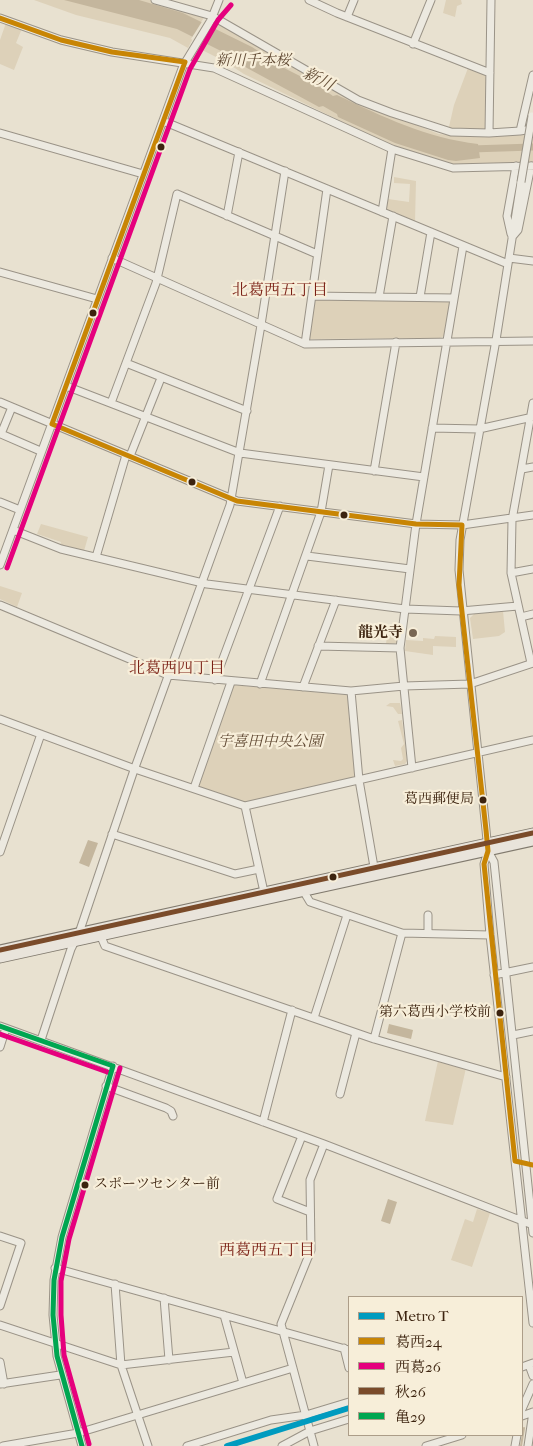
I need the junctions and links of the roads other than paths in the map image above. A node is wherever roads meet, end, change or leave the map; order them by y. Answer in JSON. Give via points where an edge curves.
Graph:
{"nodes":[{"id":1,"x":155,"y":0,"type":"edge"},
{"id":2,"x":220,"y":0,"type":"edge"},
{"id":3,"x":225,"y":0,"type":"edge"},
{"id":4,"x":309,"y":0,"type":"edge"},
{"id":5,"x":354,"y":0,"type":"edge"},
{"id":6,"x":431,"y":0,"type":"edge"},
{"id":7,"x":491,"y":0,"type":"edge"},
{"id":8,"x":347,"y":17,"type":"junction"},
{"id":9,"x":0,"y":18,"type":"edge"},
{"id":10,"x":212,"y":18,"type":"junction"},
{"id":11,"x":413,"y":44,"type":"junction"},
{"id":12,"x":185,"y":62,"type":"junction"},
{"id":13,"x":490,"y":73,"type":"junction"},
{"id":14,"x":533,"y":75,"type":"edge"},
{"id":15,"x":533,"y":114,"type":"edge"},
{"id":16,"x":163,"y":121,"type":"junction"},
{"id":17,"x":533,"y":130,"type":"edge"},
{"id":18,"x":520,"y":131,"type":"junction"},
{"id":19,"x":0,"y":133,"type":"edge"},
{"id":20,"x":489,"y":133,"type":"junction"},
{"id":21,"x":392,"y":149,"type":"junction"},
{"id":22,"x":239,"y":152,"type":"junction"},
{"id":23,"x":516,"y":166,"type":"junction"},
{"id":24,"x":532,"y":166,"type":"edge"},
{"id":25,"x":285,"y":171,"type":"junction"},
{"id":26,"x":143,"y":174,"type":"junction"},
{"id":27,"x":327,"y":189,"type":"junction"},
{"id":28,"x":382,"y":212,"type":"junction"},
{"id":29,"x":227,"y":216,"type":"junction"},
{"id":30,"x":393,"y":216,"type":"junction"},
{"id":31,"x":431,"y":232,"type":"junction"},
{"id":32,"x":275,"y":236,"type":"junction"},
{"id":33,"x":512,"y":237,"type":"junction"},
{"id":34,"x":463,"y":246,"type":"junction"},
{"id":35,"x":317,"y":254,"type":"junction"},
{"id":36,"x":112,"y":258,"type":"junction"},
{"id":37,"x":509,"y":261,"type":"junction"},
{"id":38,"x":533,"y":261,"type":"edge"},
{"id":39,"x":0,"y":272,"type":"edge"},
{"id":40,"x":157,"y":277,"type":"junction"},
{"id":41,"x":312,"y":296,"type":"junction"},
{"id":42,"x":379,"y":297,"type":"junction"},
{"id":43,"x":420,"y":297,"type":"junction"},
{"id":44,"x":454,"y":298,"type":"junction"},
{"id":45,"x":97,"y":299,"type":"junction"},
{"id":46,"x":262,"y":325,"type":"junction"},
{"id":47,"x":496,"y":340,"type":"junction"},
{"id":48,"x":447,"y":341,"type":"junction"},
{"id":49,"x":533,"y":341,"type":"edge"},
{"id":50,"x":396,"y":342,"type":"junction"},
{"id":51,"x":305,"y":344,"type":"junction"},
{"id":52,"x":126,"y":363,"type":"junction"},
{"id":53,"x":161,"y":378,"type":"junction"},
{"id":54,"x":66,"y":386,"type":"junction"},
{"id":55,"x":0,"y":402,"type":"edge"},
{"id":56,"x":111,"y":403,"type":"junction"},
{"id":57,"x":533,"y":403,"type":"edge"},
{"id":58,"x":12,"y":407,"type":"junction"},
{"id":59,"x":247,"y":411,"type":"junction"},
{"id":60,"x":146,"y":417,"type":"junction"},
{"id":61,"x":532,"y":417,"type":"edge"},
{"id":62,"x":52,"y":424,"type":"junction"},
{"id":63,"x":432,"y":428,"type":"junction"},
{"id":64,"x":480,"y":429,"type":"junction"},
{"id":65,"x":38,"y":450,"type":"dead end"},
{"id":66,"x":240,"y":453,"type":"junction"},
{"id":67,"x":128,"y":456,"type":"junction"},
{"id":68,"x":329,"y":465,"type":"junction"},
{"id":69,"x":533,"y":467,"type":"edge"},
{"id":70,"x":522,"y":470,"type":"junction"},
{"id":71,"x":374,"y":471,"type":"junction"},
{"id":72,"x":424,"y":478,"type":"junction"},
{"id":73,"x":232,"y":499,"type":"junction"},
{"id":74,"x":0,"y":502,"type":"edge"},
{"id":75,"x":280,"y":506,"type":"junction"},
{"id":76,"x":20,"y":510,"type":"junction"},
{"id":77,"x":321,"y":512,"type":"junction"},
{"id":78,"x":533,"y":515,"type":"edge"},
{"id":79,"x":512,"y":520,"type":"junction"},
{"id":80,"x":416,"y":524,"type":"junction"},
{"id":81,"x":462,"y":525,"type":"junction"},
{"id":82,"x":13,"y":530,"type":"junction"},
{"id":83,"x":307,"y":556,"type":"junction"},
{"id":84,"x":96,"y":557,"type":"junction"},
{"id":85,"x":0,"y":566,"type":"edge"},
{"id":86,"x":410,"y":569,"type":"junction"},
{"id":87,"x":533,"y":569,"type":"edge"},
{"id":88,"x":512,"y":574,"type":"junction"},
{"id":89,"x":202,"y":583,"type":"junction"},
{"id":90,"x":249,"y":589,"type":"junction"},
{"id":91,"x":293,"y":594,"type":"junction"},
{"id":92,"x":336,"y":600,"type":"junction"},
{"id":93,"x":0,"y":605,"type":"edge"},
{"id":94,"x":518,"y":606,"type":"junction"},
{"id":95,"x":405,"y":609,"type":"junction"},
{"id":96,"x":461,"y":611,"type":"junction"},
{"id":97,"x":533,"y":614,"type":"edge"},
{"id":98,"x":521,"y":617,"type":"junction"},
{"id":99,"x":318,"y":646,"type":"junction"},
{"id":100,"x":400,"y":648,"type":"junction"},
{"id":101,"x":532,"y":663,"type":"edge"},
{"id":102,"x":168,"y":676,"type":"junction"},
{"id":103,"x":216,"y":680,"type":"junction"},
{"id":104,"x":231,"y":682,"type":"junction"},
{"id":105,"x":260,"y":684,"type":"junction"},
{"id":106,"x":470,"y":684,"type":"junction"},
{"id":107,"x":404,"y":686,"type":"junction"},
{"id":108,"x":303,"y":687,"type":"junction"},
{"id":109,"x":350,"y":691,"type":"junction"},
{"id":110,"x":0,"y":719,"type":"edge"},
{"id":111,"x":41,"y":734,"type":"junction"},
{"id":112,"x":533,"y":740,"type":"edge"},
{"id":113,"x":477,"y":753,"type":"junction"},
{"id":114,"x":412,"y":768,"type":"junction"},
{"id":115,"x":135,"y":769,"type":"junction"},
{"id":116,"x":359,"y":780,"type":"junction"},
{"id":117,"x":194,"y":788,"type":"junction"},
{"id":118,"x":245,"y":806,"type":"junction"},
{"id":119,"x":533,"y":833,"type":"edge"},
{"id":120,"x":112,"y":834,"type":"junction"},
{"id":121,"x":533,"y":841,"type":"edge"},
{"id":122,"x":487,"y":847,"type":"junction"},
{"id":123,"x":0,"y":852,"type":"edge"},
{"id":124,"x":374,"y":867,"type":"junction"},
{"id":125,"x":260,"y":869,"type":"junction"},
{"id":126,"x":264,"y":892,"type":"junction"},
{"id":127,"x":304,"y":892,"type":"junction"},
{"id":128,"x":347,"y":915,"type":"junction"},
{"id":129,"x":428,"y":915,"type":"dead end"},
{"id":130,"x":79,"y":933,"type":"junction"},
{"id":131,"x":100,"y":933,"type":"junction"},
{"id":132,"x":402,"y":933,"type":"junction"},
{"id":133,"x":428,"y":933,"type":"junction"},
{"id":134,"x":490,"y":935,"type":"junction"},
{"id":135,"x":74,"y":942,"type":"junction"},
{"id":136,"x":0,"y":950,"type":"edge"},
{"id":137,"x":0,"y":958,"type":"edge"},
{"id":138,"x":533,"y":967,"type":"edge"},
{"id":139,"x":506,"y":972,"type":"junction"},
{"id":140,"x":494,"y":975,"type":"junction"},
{"id":141,"x":292,"y":1010,"type":"junction"},
{"id":142,"x":314,"y":1018,"type":"junction"},
{"id":143,"x":3,"y":1027,"type":"edge"},
{"id":144,"x":533,"y":1031,"type":"edge"},
{"id":145,"x":356,"y":1033,"type":"junction"},
{"id":146,"x":513,"y":1035,"type":"junction"},
{"id":147,"x":374,"y":1039,"type":"junction"},
{"id":148,"x":41,"y":1040,"type":"junction"},
{"id":149,"x":0,"y":1047,"type":"edge"},
{"id":150,"x":112,"y":1066,"type":"junction"},
{"id":151,"x":506,"y":1077,"type":"junction"},
{"id":152,"x":106,"y":1086,"type":"junction"},
{"id":153,"x":340,"y":1094,"type":"dead end"},
{"id":154,"x":173,"y":1116,"type":"dead end"},
{"id":155,"x":263,"y":1122,"type":"junction"},
{"id":156,"x":302,"y":1136,"type":"junction"},
{"id":157,"x":324,"y":1144,"type":"junction"},
{"id":158,"x":515,"y":1161,"type":"junction"},
{"id":159,"x":530,"y":1165,"type":"edge"},
{"id":160,"x":310,"y":1212,"type":"junction"},
{"id":161,"x":521,"y":1219,"type":"junction"},
{"id":162,"x":532,"y":1224,"type":"edge"},
{"id":163,"x":533,"y":1232,"type":"edge"},
{"id":164,"x":0,"y":1236,"type":"edge"},
{"id":165,"x":55,"y":1268,"type":"junction"},
{"id":166,"x":114,"y":1284,"type":"junction"},
{"id":167,"x":164,"y":1298,"type":"junction"},
{"id":168,"x":0,"y":1306,"type":"edge"},
{"id":169,"x":224,"y":1315,"type":"junction"},
{"id":170,"x":533,"y":1323,"type":"edge"},
{"id":171,"x":0,"y":1325,"type":"edge"},
{"id":172,"x":283,"y":1331,"type":"junction"},
{"id":173,"x":55,"y":1344,"type":"junction"},
{"id":174,"x":346,"y":1349,"type":"edge"},
{"id":175,"x":234,"y":1352,"type":"junction"},
{"id":176,"x":170,"y":1360,"type":"junction"},
{"id":177,"x":0,"y":1362,"type":"edge"},
{"id":178,"x":348,"y":1362,"type":"edge"},
{"id":179,"x":121,"y":1365,"type":"junction"},
{"id":180,"x":528,"y":1365,"type":"edge"},
{"id":181,"x":293,"y":1368,"type":"junction"},
{"id":182,"x":60,"y":1375,"type":"junction"},
{"id":183,"x":533,"y":1376,"type":"edge"},
{"id":184,"x":243,"y":1383,"type":"junction"},
{"id":185,"x":2,"y":1384,"type":"edge"},
{"id":186,"x":533,"y":1384,"type":"edge"},
{"id":187,"x":348,"y":1402,"type":"edge"},
{"id":188,"x":523,"y":1407,"type":"edge"},
{"id":189,"x":533,"y":1412,"type":"edge"},
{"id":190,"x":138,"y":1415,"type":"junction"},
{"id":191,"x":306,"y":1415,"type":"junction"},
{"id":192,"x":348,"y":1419,"type":"edge"},
{"id":193,"x":310,"y":1431,"type":"junction"},
{"id":194,"x":78,"y":1433,"type":"junction"},
{"id":195,"x":455,"y":1436,"type":"edge"},
{"id":196,"x":442,"y":1438,"type":"edge"},
{"id":197,"x":3,"y":1446,"type":"edge"},
{"id":198,"x":82,"y":1446,"type":"edge"},
{"id":199,"x":148,"y":1446,"type":"edge"},
{"id":200,"x":187,"y":1446,"type":"edge"},
{"id":201,"x":282,"y":1446,"type":"edge"},
{"id":202,"x":314,"y":1446,"type":"edge"},
{"id":203,"x":426,"y":1446,"type":"edge"},
{"id":204,"x":528,"y":1446,"type":"edge"}],
"edges":[{"from":1,"to":10,"type":"street"},
{"from":2,"to":10,"type":"street"},
{"from":3,"to":10,"type":"street"},
{"from":4,"to":8,"type":"street"},
{"from":5,"to":8,"type":"street"},
{"from":6,"to":11,"type":"street"},
{"from":7,"to":13,"type":"street"},
{"from":8,"to":11,"type":"street"},
{"from":9,"to":12,"type":"street","via":[[61,40],[112,52]]},
{"from":10,"to":12,"type":"street"},
{"from":10,"to":20,"type":"street","via":[[358,100],[445,130]]},
{"from":11,"to":13,"type":"street"},
{"from":12,"to":16,"type":"street"},
{"from":12,"to":21,"type":"street","via":[[214,68]]},
{"from":13,"to":20,"type":"street"},
{"from":14,"to":18,"type":"street"},
{"from":15,"to":33,"type":"street","bridge":true},
{"from":16,"to":22,"type":"street"},
{"from":16,"to":26,"type":"street"},
{"from":17,"to":18,"type":"street"},
{"from":18,"to":20,"type":"street"},
{"from":19,"to":26,"type":"street"},
{"from":21,"to":23,"type":"street","via":[[453,168]]},
{"from":21,"to":28,"type":"street"},
{"from":22,"to":25,"type":"street"},
{"from":22,"to":29,"type":"street"},
{"from":23,"to":24,"type":"street"},
{"from":23,"to":33,"type":"street","via":[[507,216]]},
{"from":24,"to":33,"type":"street","via":[[518,230]]},
{"from":25,"to":27,"type":"street"},
{"from":25,"to":32,"type":"street"},
{"from":26,"to":36,"type":"street"},
{"from":27,"to":28,"type":"street"},
{"from":27,"to":35,"type":"street"},
{"from":28,"to":30,"type":"street"},
{"from":29,"to":32,"type":"street"},
{"from":29,"to":40,"type":"street","via":[[177,194]]},
{"from":30,"to":31,"type":"street"},
{"from":30,"to":42,"type":"street"},
{"from":31,"to":34,"type":"street"},
{"from":31,"to":43,"type":"street"},
{"from":32,"to":35,"type":"street"},
{"from":32,"to":46,"type":"street"},
{"from":33,"to":37,"type":"street"},
{"from":34,"to":37,"type":"street"},
{"from":34,"to":44,"type":"street"},
{"from":35,"to":41,"type":"street"},
{"from":36,"to":40,"type":"street"},
{"from":36,"to":45,"type":"street"},
{"from":37,"to":38,"type":"street"},
{"from":37,"to":47,"type":"street"},
{"from":39,"to":45,"type":"street"},
{"from":40,"to":46,"type":"street"},
{"from":40,"to":52,"type":"street"},
{"from":41,"to":42,"type":"street"},
{"from":41,"to":51,"type":"street"},
{"from":42,"to":43,"type":"street"},
{"from":43,"to":44,"type":"street"},
{"from":44,"to":48,"type":"street"},
{"from":45,"to":54,"type":"street"},
{"from":46,"to":51,"type":"street"},
{"from":46,"to":59,"type":"street"},
{"from":47,"to":48,"type":"street"},
{"from":47,"to":49,"type":"street"},
{"from":47,"to":64,"type":"street"},
{"from":48,"to":50,"type":"street"},
{"from":48,"to":63,"type":"street"},
{"from":50,"to":51,"type":"street"},
{"from":50,"to":71,"type":"street"},
{"from":52,"to":53,"type":"street"},
{"from":52,"to":56,"type":"street"},
{"from":53,"to":59,"type":"street"},
{"from":53,"to":60,"type":"street"},
{"from":54,"to":56,"type":"street"},
{"from":54,"to":62,"type":"street"},
{"from":55,"to":58,"type":"street"},
{"from":56,"to":60,"type":"street"},
{"from":57,"to":61,"type":"street"},
{"from":58,"to":62,"type":"street"},
{"from":58,"to":65,"type":"street","via":[[1,434]]},
{"from":59,"to":66,"type":"street"},
{"from":60,"to":66,"type":"street"},
{"from":60,"to":67,"type":"street"},
{"from":61,"to":64,"type":"street"},
{"from":61,"to":70,"type":"street"},
{"from":62,"to":67,"type":"street"},
{"from":62,"to":76,"type":"street"},
{"from":63,"to":64,"type":"street"},
{"from":63,"to":72,"type":"street"},
{"from":64,"to":81,"type":"street"},
{"from":66,"to":68,"type":"street"},
{"from":66,"to":73,"type":"street"},
{"from":67,"to":73,"type":"street"},
{"from":67,"to":84,"type":"street"},
{"from":68,"to":71,"type":"street"},
{"from":68,"to":77,"type":"street"},
{"from":69,"to":70,"type":"street"},
{"from":70,"to":79,"type":"street"},
{"from":71,"to":72,"type":"street"},
{"from":72,"to":80,"type":"street"},
{"from":73,"to":75,"type":"street"},
{"from":73,"to":89,"type":"street"},
{"from":74,"to":76,"type":"street"},
{"from":75,"to":77,"type":"street"},
{"from":75,"to":90,"type":"street"},
{"from":76,"to":82,"type":"street"},
{"from":77,"to":80,"type":"street"},
{"from":77,"to":83,"type":"street"},
{"from":78,"to":79,"type":"street"},
{"from":79,"to":81,"type":"street"},
{"from":79,"to":88,"type":"street"},
{"from":80,"to":81,"type":"street"},
{"from":80,"to":86,"type":"street"},
{"from":81,"to":96,"type":"street"},
{"from":82,"to":84,"type":"street","via":[[61,549]]},
{"from":82,"to":85,"type":"street"},
{"from":83,"to":86,"type":"street"},
{"from":83,"to":91,"type":"street"},
{"from":84,"to":89,"type":"street"},
{"from":86,"to":95,"type":"street"},
{"from":87,"to":88,"type":"street"},
{"from":88,"to":94,"type":"street"},
{"from":89,"to":90,"type":"street"},
{"from":89,"to":102,"type":"street"},
{"from":90,"to":91,"type":"street"},
{"from":90,"to":103,"type":"street"},
{"from":91,"to":92,"type":"street"},
{"from":91,"to":105,"type":"street"},
{"from":92,"to":95,"type":"street"},
{"from":92,"to":99,"type":"street"},
{"from":93,"to":102,"type":"street"},
{"from":94,"to":96,"type":"street"},
{"from":94,"to":98,"type":"street"},
{"from":95,"to":96,"type":"street"},
{"from":95,"to":100,"type":"street"},
{"from":96,"to":106,"type":"street"},
{"from":97,"to":98,"type":"street"},
{"from":98,"to":101,"type":"street"},
{"from":99,"to":100,"type":"street"},
{"from":99,"to":108,"type":"street"},
{"from":100,"to":107,"type":"street"},
{"from":101,"to":106,"type":"street"},
{"from":102,"to":103,"type":"street"},
{"from":102,"to":115,"type":"street"},
{"from":103,"to":104,"type":"street"},
{"from":104,"to":105,"type":"street"},
{"from":104,"to":117,"type":"street"},
{"from":105,"to":108,"type":"street"},
{"from":106,"to":107,"type":"street"},
{"from":106,"to":113,"type":"street"},
{"from":107,"to":109,"type":"street"},
{"from":107,"to":114,"type":"street"},
{"from":108,"to":109,"type":"street"},
{"from":109,"to":116,"type":"street"},
{"from":110,"to":111,"type":"street"},
{"from":111,"to":115,"type":"street"},
{"from":111,"to":123,"type":"street"},
{"from":112,"to":113,"type":"street"},
{"from":113,"to":114,"type":"street"},
{"from":113,"to":122,"type":"street"},
{"from":114,"to":116,"type":"street"},
{"from":115,"to":117,"type":"street"},
{"from":115,"to":120,"type":"street"},
{"from":116,"to":118,"type":"street"},
{"from":116,"to":124,"type":"street"},
{"from":117,"to":118,"type":"street"},
{"from":118,"to":125,"type":"street"},
{"from":119,"to":122,"type":"main road"},
{"from":120,"to":125,"type":"street","via":[[235,874]]},
{"from":120,"to":130,"type":"street"},
{"from":121,"to":122,"type":"main road"},
{"from":122,"to":124,"type":"main road"},
{"from":122,"to":127,"type":"main road"},
{"from":122,"to":134,"type":"street","via":[[484,864]]},
{"from":122,"to":139,"type":"street","via":[[494,862]]},
{"from":124,"to":126,"type":"main road"},
{"from":125,"to":126,"type":"street"},
{"from":126,"to":131,"type":"main road"},
{"from":127,"to":128,"type":"street","via":[[310,902]]},
{"from":127,"to":131,"type":"main road"},
{"from":128,"to":132,"type":"street"},
{"from":128,"to":142,"type":"street"},
{"from":129,"to":133,"type":"street"},
{"from":130,"to":131,"type":"main road"},
{"from":130,"to":135,"type":"street"},
{"from":130,"to":136,"type":"main road"},
{"from":131,"to":135,"type":"main road"},
{"from":131,"to":141,"type":"street","via":[[105,946]]},
{"from":132,"to":133,"type":"street"},
{"from":132,"to":147,"type":"street"},
{"from":133,"to":134,"type":"street"},
{"from":134,"to":140,"type":"street"},
{"from":135,"to":137,"type":"main road"},
{"from":135,"to":148,"type":"street"},
{"from":138,"to":139,"type":"street"},
{"from":139,"to":140,"type":"street"},
{"from":139,"to":146,"type":"street"},
{"from":140,"to":151,"type":"street"},
{"from":141,"to":142,"type":"street"},
{"from":141,"to":155,"type":"street"},
{"from":142,"to":145,"type":"street"},
{"from":143,"to":148,"type":"street"},
{"from":143,"to":149,"type":"street"},
{"from":144,"to":146,"type":"street"},
{"from":145,"to":147,"type":"street"},
{"from":145,"to":153,"type":"street"},
{"from":146,"to":159,"type":"street"},
{"from":147,"to":151,"type":"street"},
{"from":148,"to":150,"type":"street"},
{"from":150,"to":152,"type":"street"},
{"from":150,"to":155,"type":"street"},
{"from":151,"to":158,"type":"street"},
{"from":152,"to":154,"type":"street","via":[[166,1108],[172,1111]]},
{"from":152,"to":165,"type":"street"},
{"from":155,"to":156,"type":"street"},
{"from":156,"to":157,"type":"street"},
{"from":156,"to":160,"type":"street","via":[[277,1199]]},
{"from":157,"to":160,"type":"street","via":[[310,1180]]},
{"from":157,"to":161,"type":"street"},
{"from":158,"to":159,"type":"street"},
{"from":158,"to":161,"type":"street"},
{"from":159,"to":162,"type":"street"},
{"from":160,"to":172,"type":"street","via":[[311,1250],[281,1324]]},
{"from":161,"to":162,"type":"street"},
{"from":161,"to":170,"type":"street"},
{"from":162,"to":163,"type":"street"},
{"from":164,"to":168,"type":"street","via":[[21,1243]]},
{"from":165,"to":166,"type":"street"},
{"from":165,"to":173,"type":"street"},
{"from":166,"to":167,"type":"street"},
{"from":166,"to":179,"type":"street"},
{"from":167,"to":169,"type":"street"},
{"from":167,"to":176,"type":"street"},
{"from":169,"to":172,"type":"street"},
{"from":169,"to":175,"type":"street"},
{"from":171,"to":173,"type":"street"},
{"from":172,"to":174,"type":"street"},
{"from":172,"to":181,"type":"street"},
{"from":173,"to":179,"type":"street"},
{"from":173,"to":182,"type":"street"},
{"from":174,"to":178,"type":"street"},
{"from":175,"to":176,"type":"street"},
{"from":175,"to":184,"type":"street"},
{"from":176,"to":179,"type":"street"},
{"from":177,"to":185,"type":"street"},
{"from":179,"to":190,"type":"street"},
{"from":180,"to":183,"type":"street"},
{"from":181,"to":184,"type":"street"},
{"from":181,"to":191,"type":"street"},
{"from":182,"to":185,"type":"street"},
{"from":182,"to":194,"type":"street"},
{"from":184,"to":190,"type":"street"},
{"from":186,"to":188,"type":"street"},
{"from":187,"to":191,"type":"street"},
{"from":189,"to":204,"type":"street"},
{"from":190,"to":194,"type":"street"},
{"from":190,"to":199,"type":"street"},
{"from":191,"to":193,"type":"street"},
{"from":191,"to":200,"type":"street","via":[[272,1420]]},
{"from":192,"to":193,"type":"street"},
{"from":193,"to":201,"type":"street"},
{"from":193,"to":202,"type":"street"},
{"from":194,"to":197,"type":"street"},
{"from":194,"to":198,"type":"street"},
{"from":195,"to":196,"type":"street"},
{"from":196,"to":203,"type":"street"}]}
